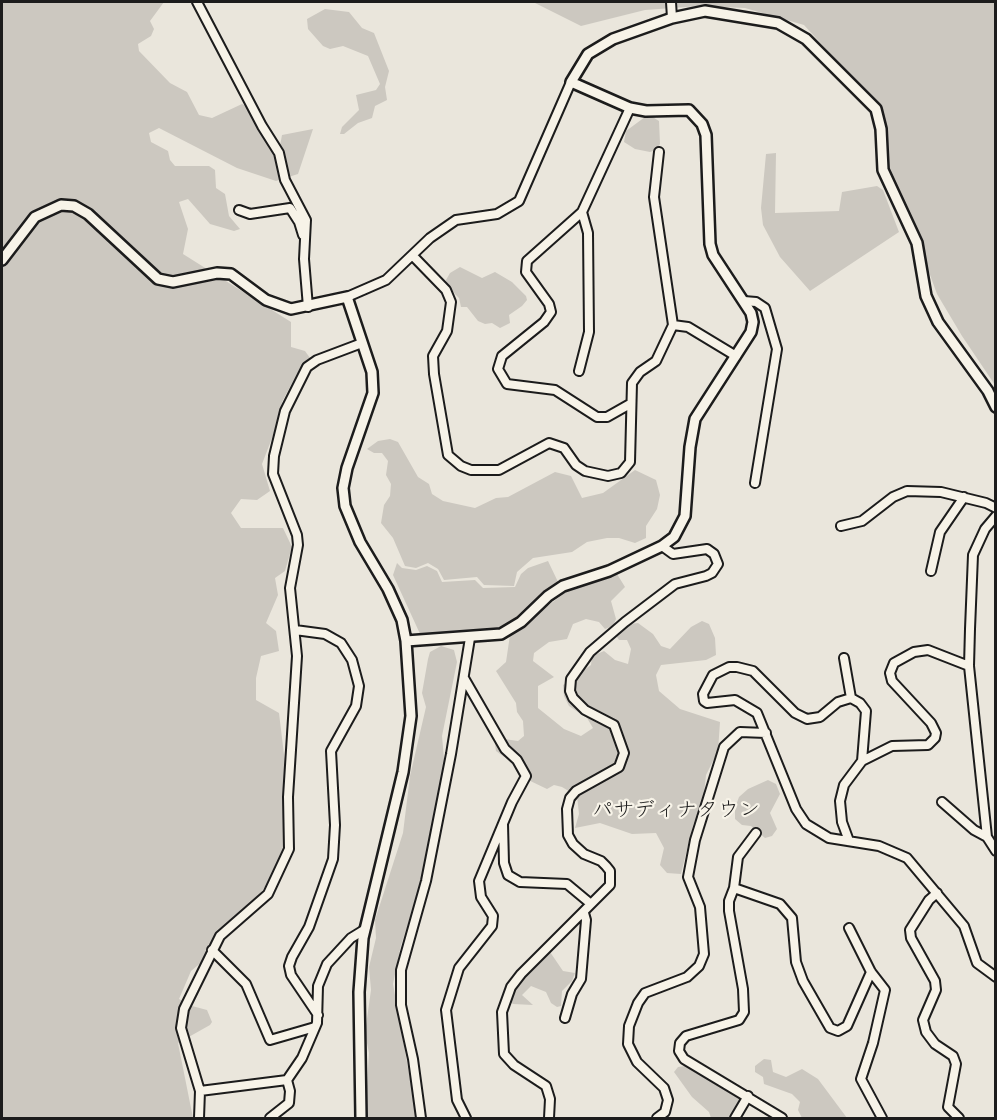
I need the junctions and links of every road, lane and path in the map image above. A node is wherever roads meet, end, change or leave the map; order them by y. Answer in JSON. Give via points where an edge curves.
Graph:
{"nodes":[{"id":1,"x":197,"y":2,"type":"edge"},
{"id":2,"x":671,"y":2,"type":"edge"},
{"id":3,"x":672,"y":18,"type":"junction"},
{"id":4,"x":571,"y":82,"type":"junction"},
{"id":5,"x":630,"y":108,"type":"junction"},
{"id":6,"x":659,"y":152,"type":"dead end"},
{"id":7,"x":239,"y":210,"type":"dead end"},
{"id":8,"x":582,"y":212,"type":"junction"},
{"id":9,"x":303,"y":240,"type":"junction"},
{"id":10,"x":413,"y":256,"type":"junction"},
{"id":11,"x":2,"y":260,"type":"edge"},
{"id":12,"x":347,"y":297,"type":"junction"},
{"id":13,"x":744,"y":301,"type":"junction"},
{"id":14,"x":308,"y":307,"type":"junction"},
{"id":15,"x":673,"y":325,"type":"junction"},
{"id":16,"x":362,"y":344,"type":"junction"},
{"id":17,"x":736,"y":356,"type":"junction"},
{"id":18,"x":579,"y":371,"type":"dead end"},
{"id":19,"x":630,"y":404,"type":"junction"},
{"id":20,"x":996,"y":407,"type":"edge"},
{"id":21,"x":755,"y":483,"type":"dead end"},
{"id":22,"x":964,"y":497,"type":"junction"},
{"id":23,"x":996,"y":508,"type":"edge"},
{"id":24,"x":996,"y":516,"type":"edge"},
{"id":25,"x":841,"y":526,"type":"dead end"},
{"id":26,"x":662,"y":546,"type":"junction"},
{"id":27,"x":931,"y":571,"type":"dead end"},
{"id":28,"x":296,"y":630,"type":"junction"},
{"id":29,"x":470,"y":638,"type":"junction"},
{"id":30,"x":406,"y":641,"type":"junction"},
{"id":31,"x":844,"y":658,"type":"dead end"},
{"id":32,"x":969,"y":666,"type":"junction"},
{"id":33,"x":464,"y":678,"type":"junction"},
{"id":34,"x":851,"y":698,"type":"junction"},
{"id":35,"x":766,"y":734,"type":"junction"},
{"id":36,"x":862,"y":761,"type":"junction"},
{"id":37,"x":942,"y":802,"type":"dead end"},
{"id":38,"x":503,"y":822,"type":"junction"},
{"id":39,"x":756,"y":833,"type":"dead end"},
{"id":40,"x":987,"y":837,"type":"junction"},
{"id":41,"x":849,"y":841,"type":"junction"},
{"id":42,"x":996,"y":851,"type":"edge"},
{"id":43,"x":734,"y":888,"type":"junction"},
{"id":44,"x":937,"y":893,"type":"junction"},
{"id":45,"x":591,"y":904,"type":"junction"},
{"id":46,"x":584,"y":913,"type":"junction"},
{"id":47,"x":849,"y":928,"type":"dead end"},
{"id":48,"x":364,"y":930,"type":"junction"},
{"id":49,"x":212,"y":950,"type":"junction"},
{"id":50,"x":871,"y":972,"type":"junction"},
{"id":51,"x":996,"y":977,"type":"edge"},
{"id":52,"x":318,"y":1015,"type":"junction"},
{"id":53,"x":566,"y":1018,"type":"dead end"},
{"id":54,"x":315,"y":1027,"type":"junction"},
{"id":55,"x":287,"y":1080,"type":"junction"},
{"id":56,"x":200,"y":1091,"type":"junction"},
{"id":57,"x":748,"y":1096,"type":"junction"},
{"id":58,"x":200,"y":1119,"type":"edge"},
{"id":59,"x":270,"y":1119,"type":"edge"},
{"id":60,"x":361,"y":1119,"type":"edge"},
{"id":61,"x":421,"y":1119,"type":"edge"},
{"id":62,"x":466,"y":1119,"type":"edge"},
{"id":63,"x":549,"y":1119,"type":"edge"},
{"id":64,"x":657,"y":1119,"type":"edge"},
{"id":65,"x":735,"y":1119,"type":"edge"},
{"id":66,"x":782,"y":1119,"type":"edge"},
{"id":67,"x":882,"y":1119,"type":"edge"},
{"id":68,"x":959,"y":1119,"type":"edge"}],
"edges":[{"from":1,"to":9,"type":"street","via":[[279,153],[285,180],[306,220]]},
{"from":2,"to":3,"type":"street"},
{"from":3,"to":4,"type":"street","via":[[599,45],[579,63]]},
{"from":3,"to":20,"type":"street","via":[[705,10],[785,26],[806,39],[876,110],[881,129],[882,170],[917,243],[926,296],[938,322]]},
{"from":4,"to":5,"type":"street"},
{"from":4,"to":10,"type":"street","via":[[519,201],[497,214],[456,220]]},
{"from":5,"to":8,"type":"street"},
{"from":5,"to":13,"type":"street","via":[[688,110],[702,124],[706,135],[710,244]]},
{"from":6,"to":15,"type":"street","via":[[654,197]]},
{"from":7,"to":9,"type":"street","via":[[250,214],[290,208],[299,222]]},
{"from":8,"to":18,"type":"street","via":[[588,233],[589,332]]},
{"from":8,"to":19,"type":"street","via":[[527,261],[526,272],[551,312],[502,356],[500,377],[507,384],[555,390],[597,417],[607,417]]},
{"from":9,"to":14,"type":"street"},
{"from":10,"to":12,"type":"street","via":[[386,280]]},
{"from":10,"to":19,"type":"street","via":[[446,290],[451,302],[447,331],[432,362],[446,447],[454,461],[471,470],[490,472],[544,444],[555,443],[564,448],[580,469],[614,476],[630,462]]},
{"from":11,"to":14,"type":"street","via":[[35,217],[61,205],[74,206],[88,214],[158,279],[173,282],[231,274],[266,300],[291,309]]},
{"from":12,"to":14,"type":"street"},
{"from":12,"to":16,"type":"street"},
{"from":13,"to":17,"type":"street","via":[[753,322],[747,342]]},
{"from":13,"to":21,"type":"street","via":[[765,308],[777,349]]},
{"from":15,"to":17,"type":"street","via":[[688,327]]},
{"from":15,"to":19,"type":"street","via":[[656,361],[635,378]]},
{"from":16,"to":28,"type":"street","via":[[307,367],[285,411],[279,434],[273,474],[297,535],[290,588]]},
{"from":16,"to":30,"type":"street","via":[[372,372],[373,393],[347,468],[345,506],[360,542],[397,606]]},
{"from":17,"to":26,"type":"street","via":[[695,420],[685,516],[674,537]]},
{"from":22,"to":23,"type":"street"},
{"from":22,"to":25,"type":"street","via":[[907,491],[862,521]]},
{"from":22,"to":27,"type":"street","via":[[940,532]]},
{"from":24,"to":32,"type":"street","via":[[973,555]]},
{"from":26,"to":29,"type":"street","via":[[609,571],[563,586],[509,630]]},
{"from":26,"to":45,"type":"street","via":[[673,554],[707,549],[718,564],[706,576],[675,584],[625,622],[590,652],[572,679],[573,698],[585,710],[614,725],[624,753],[619,768],[570,798],[568,835],[578,849],[601,861],[610,871],[610,885]]},
{"from":28,"to":49,"type":"street","via":[[288,856],[262,902],[227,927]]},
{"from":28,"to":52,"type":"street","via":[[325,634],[342,643],[352,660],[359,686],[356,706],[331,751],[333,859],[309,927],[289,966]]},
{"from":29,"to":30,"type":"street"},
{"from":29,"to":33,"type":"street"},
{"from":30,"to":48,"type":"street","via":[[411,716],[408,744]]},
{"from":31,"to":34,"type":"street"},
{"from":32,"to":36,"type":"street","via":[[928,650],[914,652],[894,663],[892,681],[932,723],[935,738],[928,745],[892,746]]},
{"from":32,"to":40,"type":"street"},
{"from":33,"to":38,"type":"street","via":[[506,749],[525,771],[524,782]]},
{"from":33,"to":61,"type":"street","via":[[426,881],[400,970],[401,1005]]},
{"from":34,"to":35,"type":"street","via":[[838,702],[820,717],[807,719],[795,713],[747,669],[729,668],[709,679],[704,701],[741,702],[758,713]]},
{"from":34,"to":36,"type":"street","via":[[866,711]]},
{"from":35,"to":41,"type":"street","via":[[800,816],[820,835]]},
{"from":35,"to":64,"type":"street","via":[[740,732],[724,747],[695,840],[688,877],[700,907],[704,954],[699,966],[687,977],[645,993],[629,1026],[628,1044],[637,1062],[664,1088],[669,1100],[666,1112]]},
{"from":36,"to":41,"type":"street","via":[[844,785],[840,801]]},
{"from":37,"to":40,"type":"street"},
{"from":38,"to":45,"type":"street","via":[[508,875],[520,882],[567,884]]},
{"from":38,"to":62,"type":"street","via":[[479,881],[480,897],[493,916],[492,926],[459,968],[446,1010],[457,1100]]},
{"from":39,"to":43,"type":"street","via":[[738,857]]},
{"from":40,"to":42,"type":"street"},
{"from":41,"to":44,"type":"street","via":[[899,852]]},
{"from":43,"to":50,"type":"street","via":[[780,904],[792,918],[796,962],[830,1028],[838,1031],[847,1026]]},
{"from":43,"to":57,"type":"street","via":[[729,911],[744,1012],[739,1020],[686,1036],[679,1051],[684,1059]]},
{"from":44,"to":51,"type":"street","via":[[964,926],[977,963]]},
{"from":44,"to":68,"type":"street","via":[[910,930],[935,981],[936,990],[923,1020],[935,1044],[953,1056],[956,1064],[948,1107]]},
{"from":45,"to":46,"type":"street"},
{"from":46,"to":53,"type":"street","via":[[581,979],[569,1000]]},
{"from":46,"to":63,"type":"street","via":[[516,980],[502,1012],[504,1054],[546,1086]]},
{"from":47,"to":50,"type":"street"},
{"from":48,"to":52,"type":"street","via":[[327,964],[318,986]]},
{"from":48,"to":60,"type":"street","via":[[358,992]]},
{"from":49,"to":54,"type":"street","via":[[246,984],[270,1040]]},
{"from":49,"to":56,"type":"street","via":[[181,1018]]},
{"from":50,"to":67,"type":"street","via":[[885,990],[861,1079]]},
{"from":52,"to":54,"type":"street"},
{"from":54,"to":55,"type":"street"},
{"from":55,"to":56,"type":"street"},
{"from":55,"to":59,"type":"street","via":[[289,1103]]},
{"from":56,"to":58,"type":"street"},
{"from":57,"to":65,"type":"street"},
{"from":57,"to":66,"type":"street"}]}
